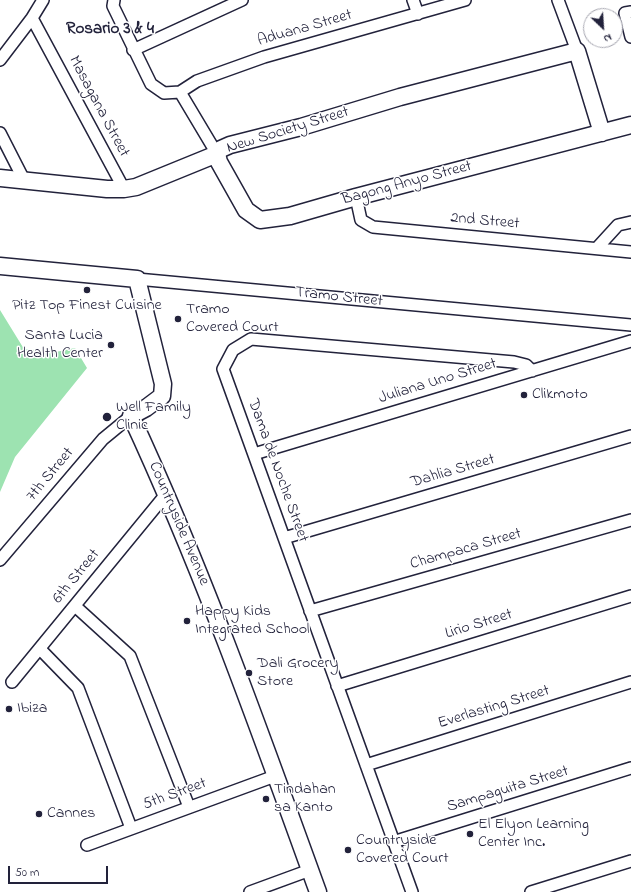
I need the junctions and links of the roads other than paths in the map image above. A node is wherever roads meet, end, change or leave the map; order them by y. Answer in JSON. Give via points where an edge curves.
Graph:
{"nodes":[{"id":1,"x":43,"y":0,"type":"edge"},
{"id":2,"x":114,"y":0,"type":"edge"},
{"id":3,"x":242,"y":0,"type":"edge"},
{"id":4,"x":413,"y":0,"type":"edge"},
{"id":5,"x":465,"y":0,"type":"edge"},
{"id":6,"x":560,"y":4,"type":"edge"},
{"id":7,"x":631,"y":12,"type":"edge"},
{"id":8,"x":418,"y":14,"type":"junction"},
{"id":9,"x":32,"y":18,"type":"junction"},
{"id":10,"x":631,"y":37,"type":"edge"},
{"id":11,"x":133,"y":50,"type":"junction"},
{"id":12,"x":577,"y":51,"type":"junction"},
{"id":13,"x":0,"y":60,"type":"edge"},
{"id":14,"x":180,"y":92,"type":"junction"},
{"id":15,"x":631,"y":125,"type":"edge"},
{"id":16,"x":0,"y":133,"type":"edge"},
{"id":17,"x":602,"y":133,"type":"junction"},
{"id":18,"x":217,"y":154,"type":"junction"},
{"id":19,"x":0,"y":178,"type":"edge"},
{"id":20,"x":24,"y":180,"type":"junction"},
{"id":21,"x":124,"y":189,"type":"junction"},
{"id":22,"x":356,"y":197,"type":"junction"},
{"id":23,"x":631,"y":222,"type":"edge"},
{"id":24,"x":597,"y":248,"type":"junction"},
{"id":25,"x":631,"y":252,"type":"edge"},
{"id":26,"x":0,"y":266,"type":"edge"},
{"id":27,"x":137,"y":279,"type":"junction"},
{"id":28,"x":631,"y":325,"type":"edge"},
{"id":29,"x":631,"y":341,"type":"edge"},
{"id":30,"x":532,"y":371,"type":"junction"},
{"id":31,"x":131,"y":416,"type":"junction"},
{"id":32,"x":631,"y":436,"type":"edge"},
{"id":33,"x":254,"y":454,"type":"junction"},
{"id":34,"x":167,"y":493,"type":"junction"},
{"id":35,"x":631,"y":520,"type":"edge"},
{"id":36,"x":284,"y":538,"type":"junction"},
{"id":37,"x":0,"y":560,"type":"edge"},
{"id":38,"x":631,"y":596,"type":"edge"},
{"id":39,"x":75,"y":606,"type":"junction"},
{"id":40,"x":310,"y":611,"type":"junction"},
{"id":41,"x":40,"y":649,"type":"junction"},
{"id":42,"x":12,"y":682,"type":"dead end"},
{"id":43,"x":631,"y":682,"type":"edge"},
{"id":44,"x":337,"y":686,"type":"junction"},
{"id":45,"x":366,"y":766,"type":"junction"},
{"id":46,"x":631,"y":768,"type":"edge"},
{"id":47,"x":275,"y":776,"type":"junction"},
{"id":48,"x":189,"y":807,"type":"junction"},
{"id":49,"x":131,"y":828,"type":"junction"},
{"id":50,"x":394,"y":842,"type":"junction"},
{"id":51,"x":87,"y":845,"type":"dead end"},
{"id":52,"x":631,"y":861,"type":"edge"},
{"id":53,"x":310,"y":870,"type":"junction"},
{"id":54,"x":250,"y":892,"type":"edge"},
{"id":55,"x":318,"y":892,"type":"edge"},
{"id":56,"x":412,"y":892,"type":"edge"},
{"id":57,"x":531,"y":892,"type":"edge"}],
"edges":[{"from":1,"to":9,"type":"street"},
{"from":2,"to":11,"type":"street","via":[[113,6]]},
{"from":3,"to":11,"type":"street"},
{"from":4,"to":8,"type":"street"},
{"from":5,"to":8,"type":"street","name":"Aduana Street"},
{"from":6,"to":12,"type":"street"},
{"from":7,"to":10,"type":"street","via":[[625,13]]},
{"from":8,"to":14,"type":"street","name":"Aduana Street","via":[[264,56],[197,81]]},
{"from":9,"to":13,"type":"street"},
{"from":9,"to":21,"type":"street","name":"Masagana Street"},
{"from":11,"to":14,"type":"street","via":[[151,84],[164,93]]},
{"from":12,"to":17,"type":"street"},
{"from":12,"to":18,"type":"street","name":"New Society Street","via":[[230,145]]},
{"from":14,"to":18,"type":"street"},
{"from":15,"to":17,"type":"street","name":"Bagong Anyo Street"},
{"from":16,"to":20,"type":"street"},
{"from":17,"to":22,"type":"street","name":"Bagong Anyo Street"},
{"from":18,"to":21,"type":"street","name":"New Society Street","via":[[136,187]]},
{"from":18,"to":22,"type":"street","name":"Bagong Anyo Street","via":[[246,210],[260,220],[290,216]]},
{"from":19,"to":20,"type":"street","name":"New Society Street"},
{"from":20,"to":21,"type":"street","name":"New Society Street"},
{"from":22,"to":24,"type":"street","name":"2nd Street","via":[[361,220],[373,227]]},
{"from":23,"to":24,"type":"street","via":[[618,226]]},
{"from":24,"to":25,"type":"street","name":"2nd Street"},
{"from":26,"to":27,"type":"street","name":"Tramo Street"},
{"from":27,"to":28,"type":"street","name":"Tramo Street"},
{"from":27,"to":31,"type":"street","via":[[163,384],[162,396]]},
{"from":29,"to":30,"type":"street","name":"Juliana Uno Street"},
{"from":30,"to":33,"type":"street","name":"Juliana Uno Street"},
{"from":30,"to":33,"type":"street","name":"Dama de Noche Street","via":[[526,365],[514,362],[251,340],[233,350],[223,369]]},
{"from":31,"to":34,"type":"street","name":"Countryside Avenue"},
{"from":31,"to":37,"type":"street","name":"7th Street","via":[[103,439]]},
{"from":32,"to":36,"type":"street","name":"Dahlia Street"},
{"from":33,"to":36,"type":"street","name":"Dama de Noche Street"},
{"from":34,"to":39,"type":"street","name":"6th Street"},
{"from":34,"to":47,"type":"street","name":"Countryside Avenue","via":[[199,571]]},
{"from":35,"to":40,"type":"street","name":"Champaca Street"},
{"from":36,"to":40,"type":"street","name":"Dama de Noche Street"},
{"from":38,"to":44,"type":"street","name":"Lirio Street"},
{"from":39,"to":41,"type":"street","name":"6th Street"},
{"from":39,"to":48,"type":"street","via":[[130,656]]},
{"from":40,"to":44,"type":"street","name":"Dama de Noche Street"},
{"from":41,"to":42,"type":"street","name":"6th Street"},
{"from":41,"to":49,"type":"street","via":[[78,688]]},
{"from":43,"to":45,"type":"street","name":"Everlasting Street"},
{"from":44,"to":45,"type":"street","name":"Dama de Noche Street"},
{"from":45,"to":50,"type":"street","name":"Dama de Noche Street"},
{"from":46,"to":50,"type":"street","name":"Sampaguita Street"},
{"from":47,"to":48,"type":"street","name":"5th Street"},
{"from":47,"to":53,"type":"street","name":"Countryside Avenue"},
{"from":48,"to":49,"type":"street","name":"5th Street"},
{"from":49,"to":51,"type":"street","name":"5th Street"},
{"from":50,"to":56,"type":"street","name":"Dama de Noche Street"},
{"from":52,"to":57,"type":"street"},
{"from":53,"to":54,"type":"street"},
{"from":53,"to":55,"type":"street","name":"Countryside Avenue"}]}
